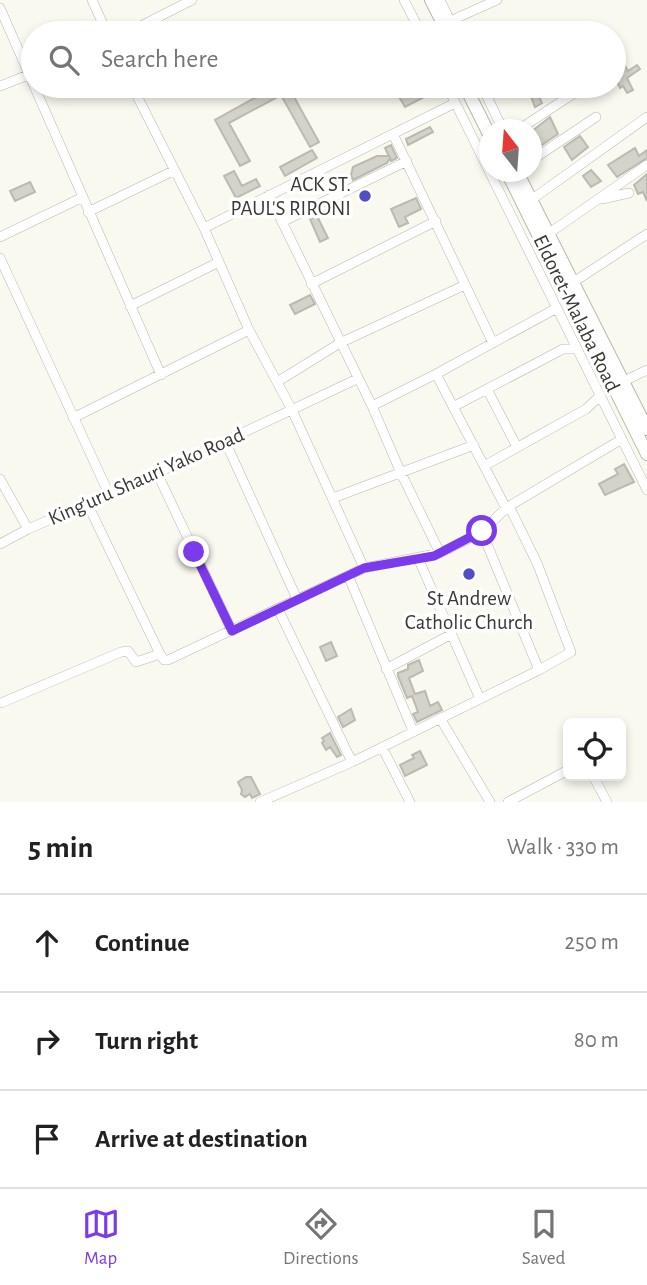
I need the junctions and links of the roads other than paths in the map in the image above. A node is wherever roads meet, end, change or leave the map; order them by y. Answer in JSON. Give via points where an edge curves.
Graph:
{"nodes":[{"id":1,"x":92,"y":0,"type":"edge"},
{"id":2,"x":192,"y":0,"type":"edge"},
{"id":3,"x":404,"y":0,"type":"edge"},
{"id":4,"x":422,"y":0,"type":"edge"},
{"id":5,"x":431,"y":0,"type":"edge"},
{"id":6,"x":440,"y":0,"type":"edge"},
{"id":7,"x":497,"y":0,"type":"edge"},
{"id":8,"x":0,"y":8,"type":"edge"},
{"id":9,"x":102,"y":21,"type":"edge"},
{"id":10,"x":151,"y":21,"type":"edge"},
{"id":11,"x":415,"y":21,"type":"edge"},
{"id":12,"x":433,"y":21,"type":"edge"},
{"id":13,"x":445,"y":21,"type":"edge"},
{"id":14,"x":447,"y":21,"type":"edge"},
{"id":15,"x":460,"y":21,"type":"edge"},
{"id":16,"x":21,"y":57,"type":"edge"},
{"id":17,"x":21,"y":78,"type":"edge"},
{"id":18,"x":0,"y":86,"type":"edge"},
{"id":19,"x":39,"y":98,"type":"edge"},
{"id":20,"x":138,"y":98,"type":"edge"},
{"id":21,"x":453,"y":98,"type":"edge"},
{"id":22,"x":471,"y":98,"type":"edge"},
{"id":23,"x":480,"y":98,"type":"edge"},
{"id":24,"x":488,"y":98,"type":"edge"},
{"id":25,"x":567,"y":98,"type":"edge"},
{"id":26,"x":455,"y":103,"type":"junction"},
{"id":27,"x":596,"y":117,"type":"dead end"},
{"id":28,"x":647,"y":117,"type":"edge"},
{"id":29,"x":481,"y":119,"type":"edge"},
{"id":30,"x":490,"y":119,"type":"edge"},
{"id":31,"x":498,"y":119,"type":"edge"},
{"id":32,"x":535,"y":119,"type":"edge"},
{"id":33,"x":393,"y":134,"type":"junction"},
{"id":34,"x":542,"y":153,"type":"edge"},
{"id":35,"x":407,"y":161,"type":"junction"},
{"id":36,"x":647,"y":165,"type":"edge"},
{"id":37,"x":173,"y":171,"type":"junction"},
{"id":38,"x":512,"y":182,"type":"edge"},
{"id":39,"x":522,"y":182,"type":"edge"},
{"id":40,"x":629,"y":193,"type":"dead end"},
{"id":41,"x":269,"y":195,"type":"junction"},
{"id":42,"x":81,"y":198,"type":"junction"},
{"id":43,"x":531,"y":200,"type":"junction"},
{"id":44,"x":594,"y":202,"type":"junction"},
{"id":45,"x":88,"y":212,"type":"junction"},
{"id":46,"x":282,"y":222,"type":"junction"},
{"id":47,"x":436,"y":222,"type":"junction"},
{"id":48,"x":204,"y":228,"type":"junction"},
{"id":49,"x":548,"y":234,"type":"junction"},
{"id":50,"x":647,"y":234,"type":"edge"},
{"id":51,"x":0,"y":237,"type":"edge"},
{"id":52,"x":0,"y":258,"type":"edge"},
{"id":53,"x":219,"y":262,"type":"junction"},
{"id":54,"x":572,"y":283,"type":"junction"},
{"id":55,"x":311,"y":284,"type":"junction"},
{"id":56,"x":465,"y":285,"type":"junction"},
{"id":57,"x":130,"y":306,"type":"junction"},
{"id":58,"x":557,"y":308,"type":"junction"},
{"id":59,"x":249,"y":330,"type":"junction"},
{"id":60,"x":340,"y":343,"type":"junction"},
{"id":61,"x":493,"y":343,"type":"junction"},
{"id":62,"x":577,"y":349,"type":"junction"},
{"id":63,"x":647,"y":370,"type":"edge"},
{"id":64,"x":436,"y":374,"type":"junction"},
{"id":65,"x":161,"y":376,"type":"junction"},
{"id":66,"x":357,"y":379,"type":"junction"},
{"id":67,"x":277,"y":382,"type":"junction"},
{"id":68,"x":622,"y":382,"type":"junction"},
{"id":69,"x":487,"y":389,"type":"junction"},
{"id":70,"x":600,"y":396,"type":"junction"},
{"id":71,"x":372,"y":406,"type":"junction"},
{"id":72,"x":453,"y":407,"type":"junction"},
{"id":73,"x":292,"y":410,"type":"junction"},
{"id":74,"x":73,"y":418,"type":"junction"},
{"id":75,"x":647,"y":429,"type":"edge"},
{"id":76,"x":622,"y":439,"type":"junction"},
{"id":77,"x":225,"y":441,"type":"junction"},
{"id":78,"x":474,"y":445,"type":"junction"},
{"id":79,"x":517,"y":447,"type":"junction"},
{"id":80,"x":647,"y":454,"type":"edge"},
{"id":81,"x":484,"y":466,"type":"junction"},
{"id":82,"x":157,"y":473,"type":"junction"},
{"id":83,"x":401,"y":473,"type":"junction"},
{"id":84,"x":0,"y":479,"type":"edge"},
{"id":85,"x":647,"y":490,"type":"edge"},
{"id":86,"x":109,"y":494,"type":"junction"},
{"id":87,"x":333,"y":498,"type":"junction"},
{"id":88,"x":87,"y":503,"type":"junction"},
{"id":89,"x":508,"y":507,"type":"junction"},
{"id":90,"x":28,"y":529,"type":"junction"},
{"id":91,"x":482,"y":531,"type":"junction"},
{"id":92,"x":0,"y":544,"type":"edge"},
{"id":93,"x":440,"y":553,"type":"junction"},
{"id":94,"x":418,"y":558,"type":"junction"},
{"id":95,"x":364,"y":568,"type":"junction"},
{"id":96,"x":348,"y":575,"type":"junction"},
{"id":97,"x":297,"y":599,"type":"junction"},
{"id":98,"x":278,"y":609,"type":"junction"},
{"id":99,"x":232,"y":631,"type":"junction"},
{"id":100,"x":450,"y":635,"type":"junction"},
{"id":101,"x":160,"y":654,"type":"junction"},
{"id":102,"x":386,"y":668,"type":"junction"},
{"id":103,"x":539,"y":670,"type":"junction"},
{"id":104,"x":480,"y":698,"type":"junction"},
{"id":105,"x":1,"y":703,"type":"edge"},
{"id":106,"x":440,"y":718,"type":"junction"},
{"id":107,"x":413,"y":731,"type":"junction"},
{"id":108,"x":382,"y":747,"type":"junction"},
{"id":109,"x":352,"y":762,"type":"junction"},
{"id":110,"x":563,"y":773,"type":"edge"},
{"id":111,"x":596,"y":781,"type":"edge"},
{"id":112,"x":260,"y":802,"type":"edge"},
{"id":113,"x":410,"y":802,"type":"edge"},
{"id":114,"x":490,"y":802,"type":"edge"},
{"id":115,"x":508,"y":802,"type":"edge"},
{"id":116,"x":607,"y":802,"type":"edge"}],
"edges":[{"from":1,"to":9,"type":"street"},
{"from":2,"to":10,"type":"street"},
{"from":3,"to":11,"type":"street"},
{"from":4,"to":12,"type":"highway"},
{"from":5,"to":13,"type":"highway"},
{"from":6,"to":14,"type":"street"},
{"from":7,"to":15,"type":"street"},
{"from":8,"to":16,"type":"street"},
{"from":17,"to":18,"type":"street"},
{"from":19,"to":42,"type":"street"},
{"from":20,"to":37,"type":"street"},
{"from":21,"to":26,"type":"street"},
{"from":22,"to":29,"type":"highway"},
{"from":23,"to":30,"type":"highway"},
{"from":24,"to":31,"type":"street"},
{"from":25,"to":32,"type":"street"},
{"from":26,"to":33,"type":"street"},
{"from":26,"to":58,"type":"street"},
{"from":27,"to":34,"type":"street"},
{"from":28,"to":43,"type":"street"},
{"from":33,"to":35,"type":"street"},
{"from":33,"to":41,"type":"street"},
{"from":35,"to":46,"type":"street"},
{"from":35,"to":47,"type":"street"},
{"from":36,"to":44,"type":"street"},
{"from":37,"to":45,"type":"street"},
{"from":37,"to":48,"type":"street"},
{"from":38,"to":80,"type":"highway","name":"Eldoret-Malaba Road"},
{"from":39,"to":43,"type":"highway","name":"Eldoret-Malaba Road"},
{"from":40,"to":44,"type":"street"},
{"from":41,"to":46,"type":"street"},
{"from":41,"to":48,"type":"street"},
{"from":42,"to":45,"type":"street"},
{"from":42,"to":51,"type":"street"},
{"from":43,"to":49,"type":"highway","name":"Eldoret-Malaba Road"},
{"from":44,"to":49,"type":"street"},
{"from":45,"to":57,"type":"street"},
{"from":46,"to":55,"type":"street"},
{"from":47,"to":55,"type":"street"},
{"from":47,"to":56,"type":"street"},
{"from":48,"to":53,"type":"street"},
{"from":49,"to":54,"type":"highway","name":"Eldoret-Malaba Road"},
{"from":50,"to":54,"type":"street"},
{"from":52,"to":74,"type":"street"},
{"from":53,"to":57,"type":"street"},
{"from":53,"to":59,"type":"street"},
{"from":54,"to":68,"type":"highway","name":"Eldoret-Malaba Road"},
{"from":55,"to":60,"type":"street"},
{"from":56,"to":60,"type":"street"},
{"from":56,"to":61,"type":"street"},
{"from":57,"to":65,"type":"street"},
{"from":58,"to":61,"type":"street"},
{"from":58,"to":62,"type":"street"},
{"from":59,"to":65,"type":"street"},
{"from":59,"to":67,"type":"street"},
{"from":60,"to":66,"type":"street"},
{"from":60,"to":67,"type":"street"},
{"from":61,"to":64,"type":"street"},
{"from":62,"to":69,"type":"street","via":[[563,349]]},
{"from":62,"to":70,"type":"street"},
{"from":63,"to":68,"type":"street"},
{"from":64,"to":71,"type":"street"},
{"from":64,"to":72,"type":"street"},
{"from":65,"to":74,"type":"street"},
{"from":66,"to":71,"type":"street"},
{"from":66,"to":73,"type":"street","name":"King'uru Shauri Yako Road"},
{"from":67,"to":73,"type":"street"},
{"from":68,"to":75,"type":"highway","name":"Eldoret-Malaba Road"},
{"from":69,"to":72,"type":"street"},
{"from":69,"to":79,"type":"street"},
{"from":70,"to":76,"type":"street"},
{"from":70,"to":79,"type":"street","via":[[586,409]]},
{"from":71,"to":83,"type":"street"},
{"from":72,"to":78,"type":"street"},
{"from":73,"to":77,"type":"street","name":"King'uru Shauri Yako Road"},
{"from":73,"to":87,"type":"street"},
{"from":74,"to":86,"type":"street"},
{"from":76,"to":85,"type":"street"},
{"from":76,"to":89,"type":"street"},
{"from":77,"to":82,"type":"street","name":"King'uru Shauri Yako Road"},
{"from":77,"to":97,"type":"street"},
{"from":78,"to":81,"type":"street"},
{"from":78,"to":83,"type":"street"},
{"from":79,"to":81,"type":"street"},
{"from":81,"to":89,"type":"street"},
{"from":82,"to":86,"type":"street","name":"King'uru Shauri Yako Road"},
{"from":82,"to":99,"type":"street"},
{"from":83,"to":87,"type":"street"},
{"from":83,"to":93,"type":"street"},
{"from":84,"to":90,"type":"street"},
{"from":86,"to":88,"type":"street","name":"King'uru Shauri Yako Road"},
{"from":87,"to":95,"type":"street"},
{"from":88,"to":90,"type":"street","name":"King'uru Shauri Yako Road"},
{"from":88,"to":101,"type":"street"},
{"from":89,"to":91,"type":"street"},
{"from":89,"to":103,"type":"street","via":[[537,563],[572,652]]},
{"from":90,"to":92,"type":"street","name":"King'uru Shauri Yako Road"},
{"from":91,"to":93,"type":"street"},
{"from":91,"to":103,"type":"street"},
{"from":93,"to":94,"type":"street"},
{"from":94,"to":95,"type":"street"},
{"from":94,"to":100,"type":"street"},
{"from":95,"to":96,"type":"street"},
{"from":96,"to":97,"type":"street"},
{"from":96,"to":102,"type":"street"},
{"from":97,"to":98,"type":"street"},
{"from":98,"to":99,"type":"street"},
{"from":98,"to":109,"type":"street"},
{"from":99,"to":101,"type":"street","via":[[168,660]]},
{"from":100,"to":102,"type":"street"},
{"from":100,"to":104,"type":"street"},
{"from":101,"to":105,"type":"street","via":[[140,663],[128,651],[121,652]]},
{"from":102,"to":107,"type":"street"},
{"from":103,"to":104,"type":"street"},
{"from":104,"to":106,"type":"street"},
{"from":106,"to":107,"type":"street"},
{"from":106,"to":114,"type":"street"},
{"from":107,"to":108,"type":"street"},
{"from":108,"to":109,"type":"street"},
{"from":108,"to":113,"type":"street"},
{"from":109,"to":112,"type":"street"},
{"from":110,"to":115,"type":"street"},
{"from":111,"to":116,"type":"street"}]}
